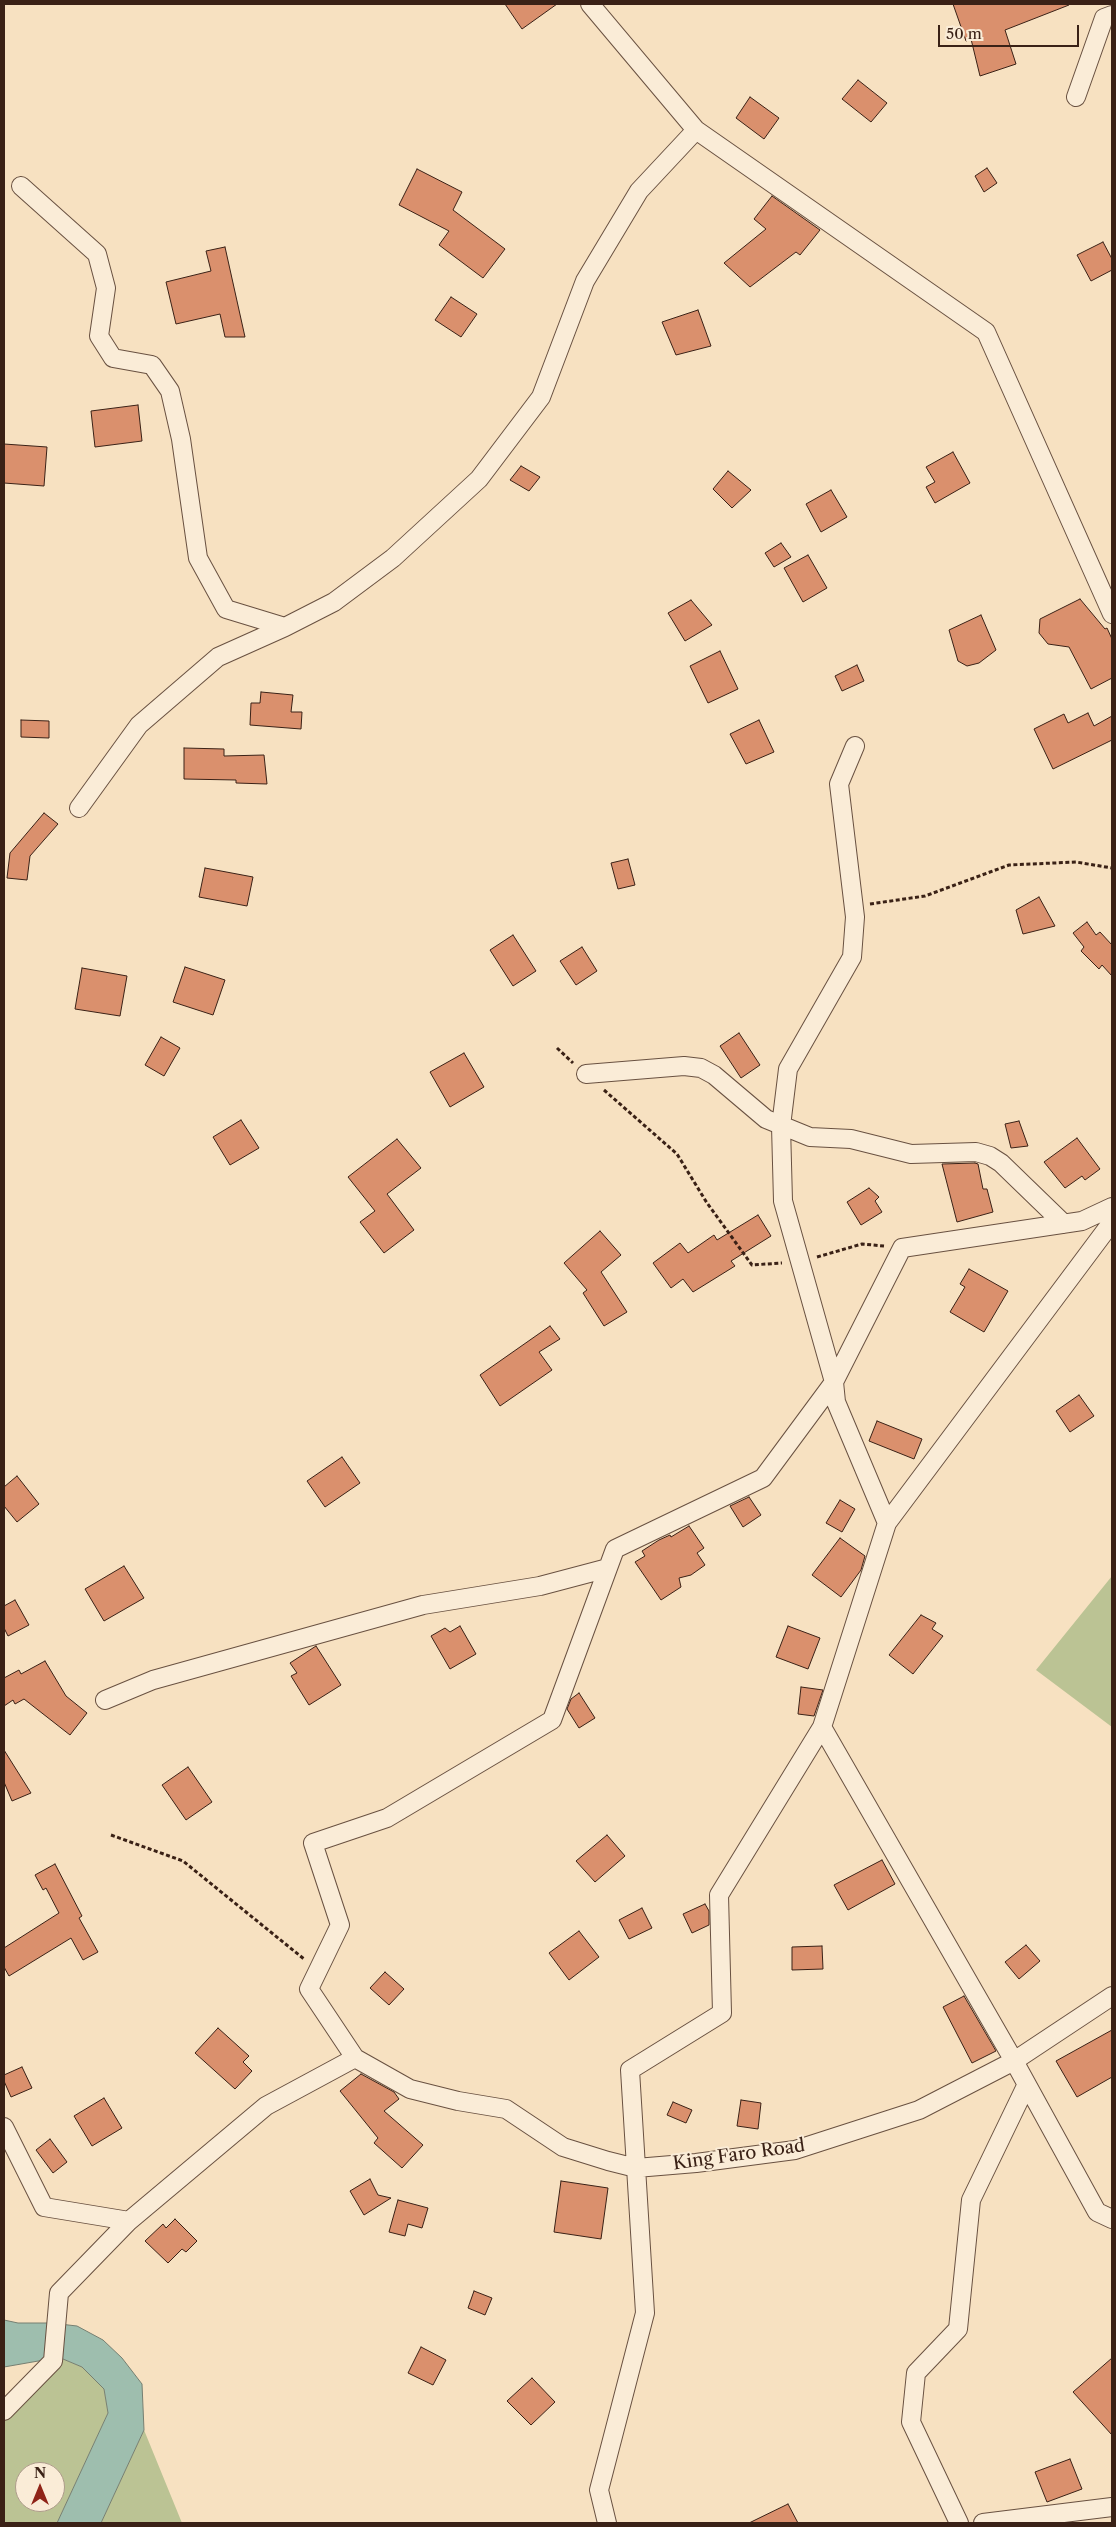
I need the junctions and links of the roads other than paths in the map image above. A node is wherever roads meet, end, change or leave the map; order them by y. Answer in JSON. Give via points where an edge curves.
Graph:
{"nodes":[{"id":1,"x":590,"y":4,"type":"edge"},
{"id":2,"x":1112,"y":15,"type":"edge"},
{"id":3,"x":1076,"y":97,"type":"dead end"},
{"id":4,"x":696,"y":130,"type":"junction"},
{"id":5,"x":21,"y":186,"type":"dead end"},
{"id":6,"x":1112,"y":614,"type":"edge"},
{"id":7,"x":285,"y":627,"type":"junction"},
{"id":8,"x":855,"y":746,"type":"dead end"},
{"id":9,"x":79,"y":808,"type":"dead end"},
{"id":10,"x":586,"y":1074,"type":"road end"},
{"id":11,"x":781,"y":1126,"type":"junction"},
{"id":12,"x":1112,"y":1207,"type":"edge"},
{"id":13,"x":1112,"y":1222,"type":"edge"},
{"id":14,"x":1064,"y":1224,"type":"junction"},
{"id":15,"x":834,"y":1382,"type":"junction"},
{"id":16,"x":887,"y":1523,"type":"junction"},
{"id":17,"x":608,"y":1568,"type":"junction"},
{"id":18,"x":104,"y":1700,"type":"dead end"},
{"id":19,"x":822,"y":1727,"type":"junction"},
{"id":20,"x":1112,"y":1996,"type":"edge"},
{"id":21,"x":355,"y":2058,"type":"junction"},
{"id":22,"x":1014,"y":2061,"type":"junction"},
{"id":23,"x":1026,"y":2086,"type":"junction"},
{"id":24,"x":4,"y":2127,"type":"edge"},
{"id":25,"x":636,"y":2168,"type":"junction"},
{"id":26,"x":1112,"y":2219,"type":"edge"},
{"id":27,"x":129,"y":2221,"type":"junction"},
{"id":28,"x":4,"y":2411,"type":"edge"},
{"id":29,"x":1112,"y":2507,"type":"edge"},
{"id":30,"x":607,"y":2523,"type":"edge"},
{"id":31,"x":960,"y":2523,"type":"edge"},
{"id":32,"x":983,"y":2523,"type":"edge"}],
"edges":[{"from":1,"to":4,"type":"street"},
{"from":2,"to":3,"type":"street","via":[[1104,18]]},
{"from":4,"to":6,"type":"street","via":[[986,332]]},
{"from":4,"to":7,"type":"street","via":[[639,191],[585,281],[541,397],[479,479],[393,558],[334,602]]},
{"from":5,"to":7,"type":"street","via":[[97,254],[106,288],[99,336],[113,358],[152,364],[170,391],[181,439],[198,558],[226,609]]},
{"from":7,"to":9,"type":"street","via":[[218,657],[146,718]]},
{"from":8,"to":11,"type":"street","via":[[839,784],[854,905],[852,958],[788,1069]]},
{"from":10,"to":11,"type":"street","via":[[684,1066],[701,1068],[714,1075],[766,1119]]},
{"from":11,"to":14,"type":"street","via":[[810,1137],[851,1139],[911,1154],[976,1152],[990,1156]]},
{"from":11,"to":15,"type":"street","via":[[783,1201]]},
{"from":12,"to":14,"type":"street","via":[[1082,1222]]},
{"from":13,"to":16,"type":"street"},
{"from":14,"to":15,"type":"street","via":[[902,1248]]},
{"from":15,"to":16,"type":"street","via":[[836,1402]]},
{"from":15,"to":17,"type":"street","via":[[762,1478],[615,1549]]},
{"from":16,"to":19,"type":"street"},
{"from":17,"to":18,"type":"street","via":[[540,1586],[423,1605],[153,1680]]},
{"from":17,"to":21,"type":"street","via":[[552,1720],[387,1818],[313,1843],[340,1925],[309,1989]]},
{"from":19,"to":22,"type":"street"},
{"from":19,"to":25,"type":"street","via":[[719,1895],[722,2013],[630,2070]]},
{"from":20,"to":22,"type":"street","name":"King Faro Road"},
{"from":21,"to":25,"type":"street","name":"King Faro Road","via":[[410,2089],[506,2109],[563,2147]]},
{"from":21,"to":27,"type":"street","via":[[266,2106]]},
{"from":22,"to":23,"type":"street"},
{"from":22,"to":25,"type":"street","name":"King Faro Road","via":[[919,2110],[795,2150]]},
{"from":23,"to":26,"type":"street","via":[[1097,2212]]},
{"from":23,"to":31,"type":"street","via":[[971,2200],[958,2329],[916,2373],[911,2422]]},
{"from":24,"to":27,"type":"street","via":[[44,2207]]},
{"from":25,"to":30,"type":"street","via":[[645,2313],[599,2490]]},
{"from":27,"to":28,"type":"street","via":[[59,2293],[53,2362]]},
{"from":29,"to":32,"type":"street"}]}
